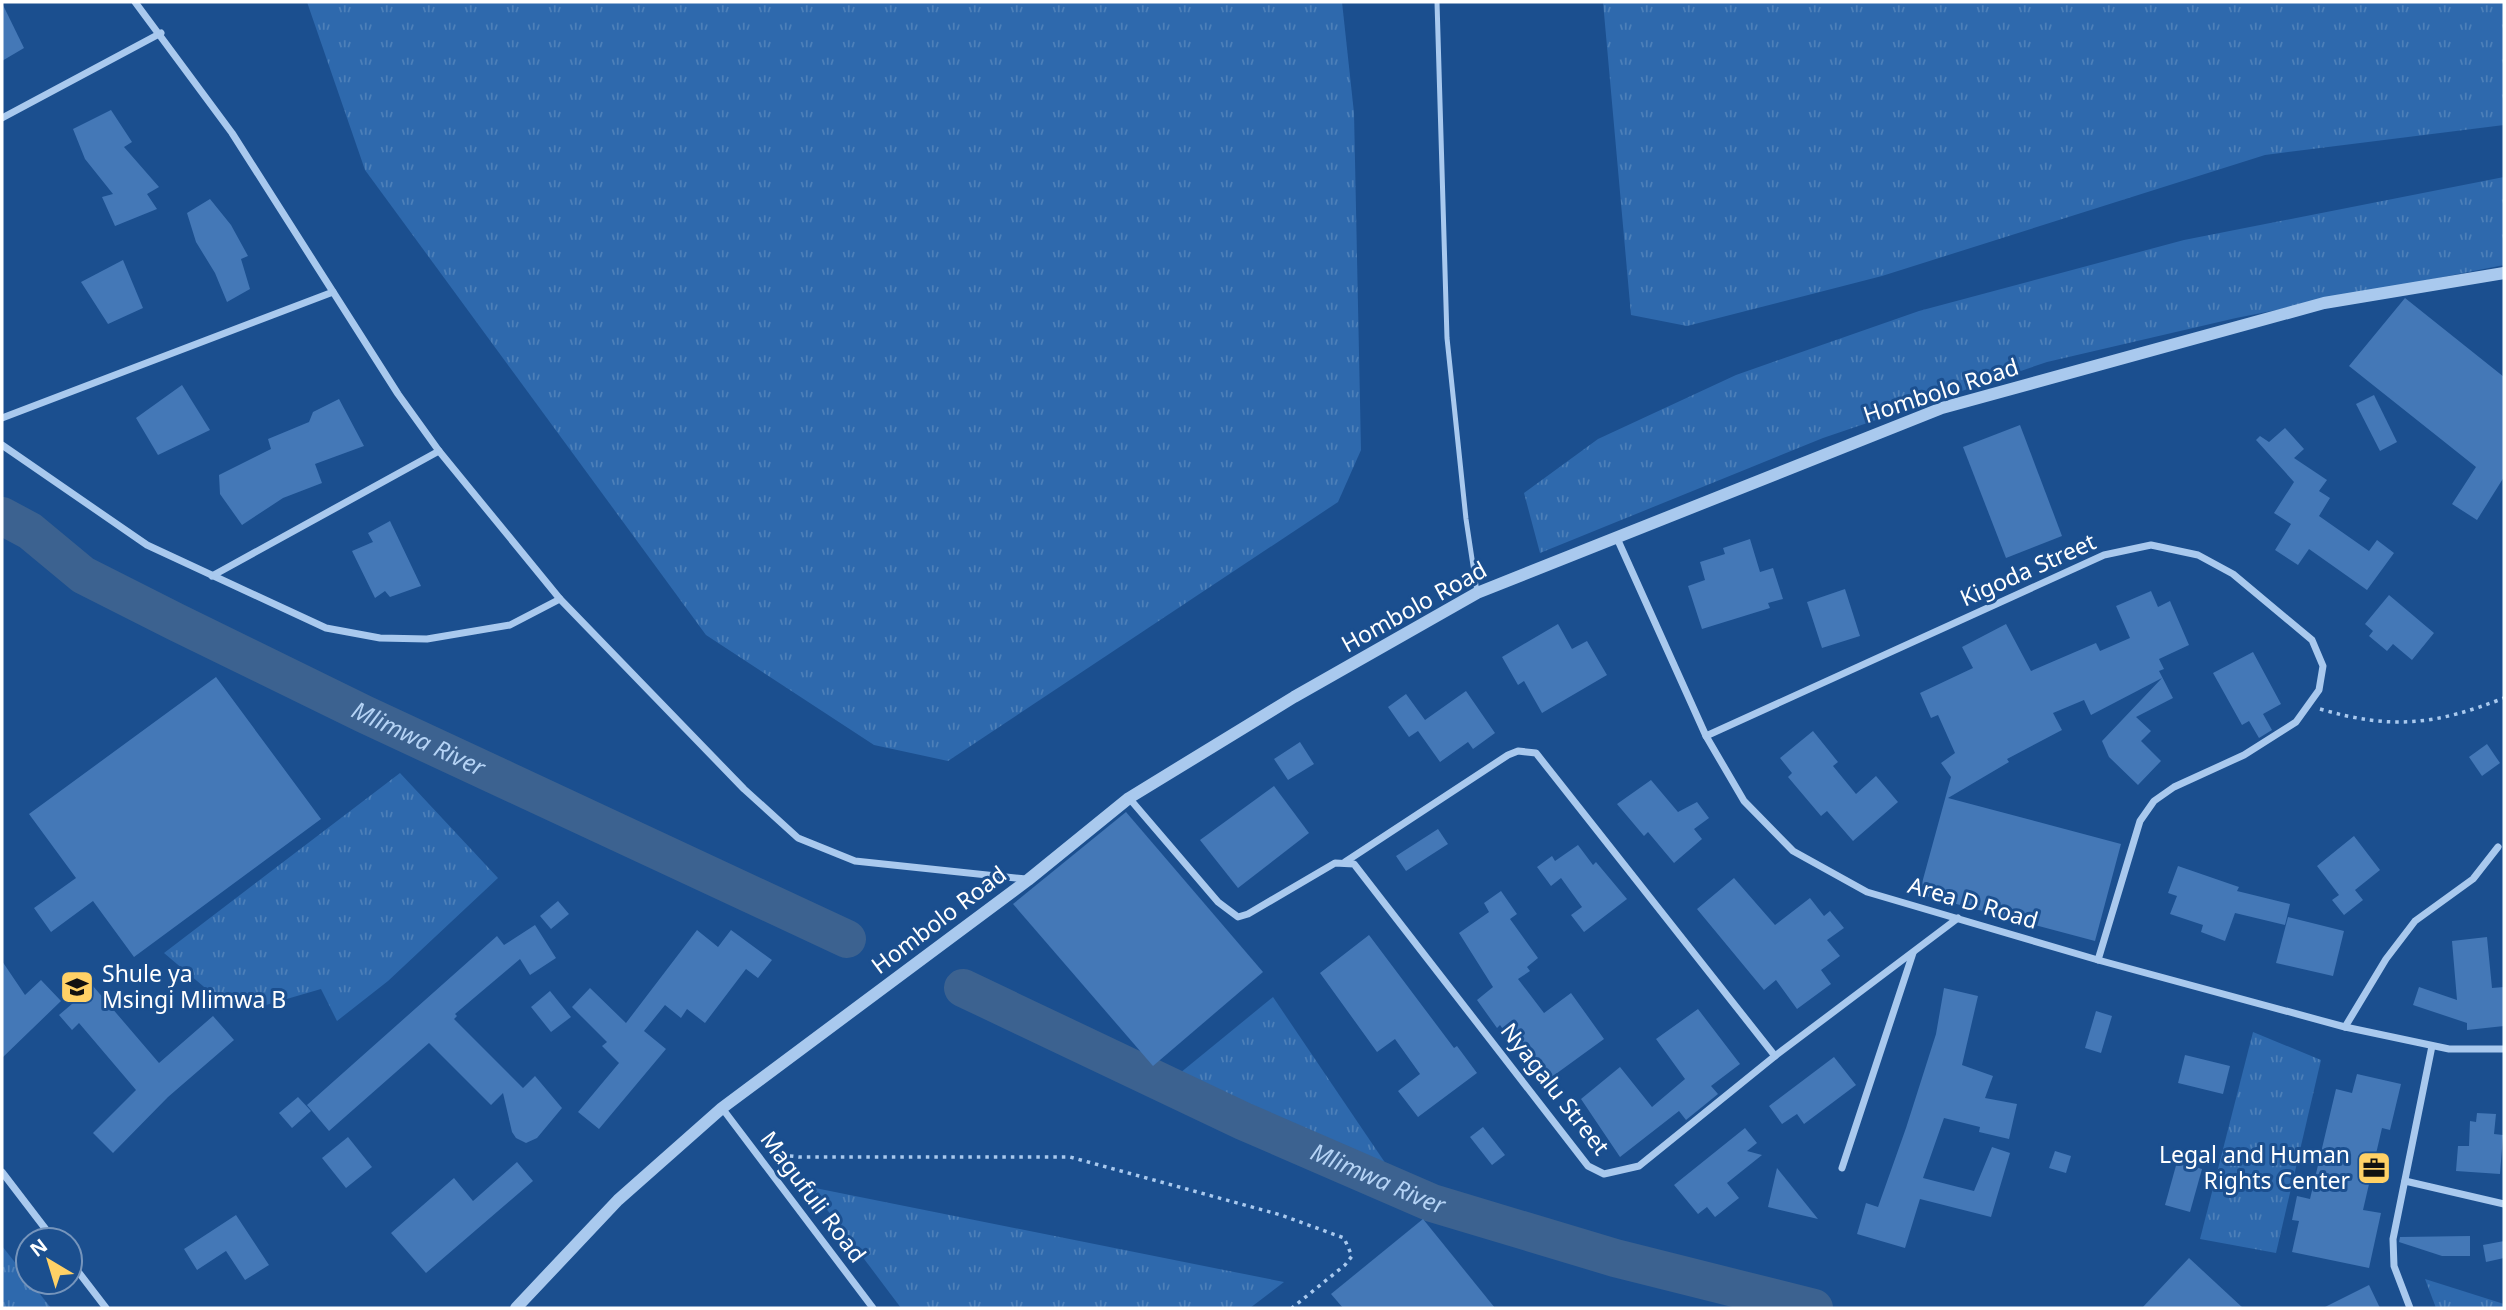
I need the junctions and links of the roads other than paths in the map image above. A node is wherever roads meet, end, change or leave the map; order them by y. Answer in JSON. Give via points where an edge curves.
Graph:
{"nodes":[{"id":1,"x":135,"y":2,"type":"edge"},
{"id":2,"x":1437,"y":2,"type":"edge"},
{"id":3,"x":161,"y":33,"type":"junction"},
{"id":4,"x":2,"y":118,"type":"edge"},
{"id":5,"x":2504,"y":273,"type":"edge"},
{"id":6,"x":333,"y":292,"type":"junction"},
{"id":7,"x":2,"y":418,"type":"edge"},
{"id":8,"x":2,"y":445,"type":"edge"},
{"id":9,"x":439,"y":451,"type":"junction"},
{"id":10,"x":1616,"y":536,"type":"junction"},
{"id":11,"x":212,"y":576,"type":"junction"},
{"id":12,"x":1477,"y":593,"type":"junction"},
{"id":13,"x":560,"y":599,"type":"junction"},
{"id":14,"x":1706,"y":736,"type":"junction"},
{"id":15,"x":1129,"y":798,"type":"junction"},
{"id":16,"x":2498,"y":847,"type":"dead end"},
{"id":17,"x":1345,"y":862,"type":"junction"},
{"id":18,"x":1028,"y":880,"type":"junction"},
{"id":19,"x":1958,"y":918,"type":"junction"},
{"id":20,"x":1913,"y":953,"type":"junction"},
{"id":21,"x":2098,"y":960,"type":"junction"},
{"id":22,"x":2345,"y":1027,"type":"junction"},
{"id":23,"x":2432,"y":1046,"type":"junction"},
{"id":24,"x":2504,"y":1049,"type":"edge"},
{"id":25,"x":1775,"y":1056,"type":"junction"},
{"id":26,"x":722,"y":1108,"type":"junction"},
{"id":27,"x":1842,"y":1168,"type":"dead end"},
{"id":28,"x":2,"y":1172,"type":"edge"},
{"id":29,"x":2405,"y":1181,"type":"junction"},
{"id":30,"x":2504,"y":1204,"type":"edge"},
{"id":31,"x":43,"y":1226,"type":"edge"},
{"id":32,"x":84,"y":1279,"type":"edge"},
{"id":33,"x":106,"y":1308,"type":"edge"},
{"id":34,"x":516,"y":1308,"type":"edge"},
{"id":35,"x":873,"y":1308,"type":"edge"},
{"id":36,"x":2410,"y":1308,"type":"edge"}],
"edges":[{"from":1,"to":3,"type":"street"},
{"from":2,"to":12,"type":"lane","via":[[1447,338]]},
{"from":3,"to":4,"type":"street"},
{"from":3,"to":6,"type":"street"},
{"from":5,"to":10,"type":"street","name":"Hombolo Road","via":[[2324,303],[1942,408]]},
{"from":6,"to":7,"type":"street"},
{"from":6,"to":9,"type":"street"},
{"from":8,"to":11,"type":"street","via":[[147,545]]},
{"from":9,"to":11,"type":"street"},
{"from":9,"to":13,"type":"street"},
{"from":10,"to":12,"type":"street","name":"Hombolo Road"},
{"from":10,"to":14,"type":"street","name":"Area D Road"},
{"from":11,"to":13,"type":"street","via":[[326,628],[380,638],[427,639],[510,625]]},
{"from":12,"to":15,"type":"street","name":"Hombolo Road"},
{"from":13,"to":18,"type":"street","via":[[744,789],[798,838],[855,861]]},
{"from":14,"to":19,"type":"street","name":"Area D Road","via":[[1744,800],[1793,851],[1867,892]]},
{"from":14,"to":21,"type":"street","name":"Kigoda Street","via":[[2104,555],[2151,545],[2199,555],[2233,574],[2312,640],[2323,666],[2319,690],[2296,722],[2273,738],[2154,801],[2140,821]]},
{"from":15,"to":17,"type":"street","via":[[1217,902],[1238,917],[1335,863]]},
{"from":15,"to":18,"type":"street","name":"Hombolo Road"},
{"from":16,"to":22,"type":"street","via":[[2473,879],[2415,921]]},
{"from":17,"to":25,"type":"street","via":[[1508,755],[1518,751],[1536,754]]},
{"from":17,"to":25,"type":"street","name":"Nyagalu Street","via":[[1362,872],[1595,1172],[1615,1173],[1639,1166]]},
{"from":18,"to":26,"type":"street","name":"Hombolo Road"},
{"from":19,"to":20,"type":"street","name":"Nyagalu Street"},
{"from":19,"to":21,"type":"street","name":"Area D Road"},
{"from":20,"to":25,"type":"street","name":"Nyagalu Street"},
{"from":20,"to":27,"type":"street"},
{"from":21,"to":22,"type":"street","name":"Area D Road"},
{"from":22,"to":23,"type":"street","name":"Area D Road"},
{"from":23,"to":24,"type":"street","name":"Area D Road"},
{"from":23,"to":29,"type":"street"},
{"from":26,"to":34,"type":"street","name":"Hombolo Road","via":[[618,1200]]},
{"from":26,"to":35,"type":"street","name":"Magufuli Road"},
{"from":28,"to":31,"type":"street"},
{"from":29,"to":30,"type":"street"},
{"from":29,"to":36,"type":"street","via":[[2393,1239],[2394,1266]]},
{"from":32,"to":33,"type":"street"}]}
